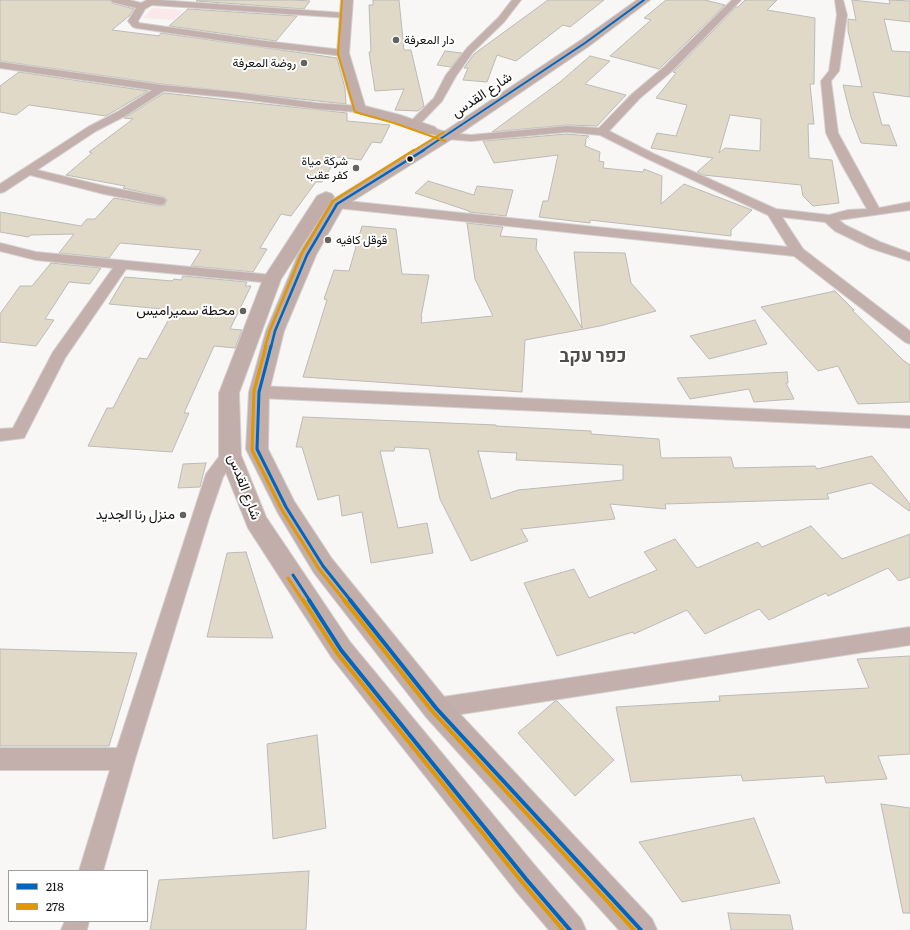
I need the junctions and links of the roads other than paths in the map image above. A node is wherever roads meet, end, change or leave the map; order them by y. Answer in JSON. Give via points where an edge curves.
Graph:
{"nodes":[{"id":1,"x":116,"y":0,"type":"edge"},
{"id":2,"x":347,"y":0,"type":"edge"},
{"id":3,"x":517,"y":0,"type":"edge"},
{"id":4,"x":644,"y":0,"type":"edge"},
{"id":5,"x":737,"y":0,"type":"edge"},
{"id":6,"x":839,"y":0,"type":"edge"},
{"id":7,"x":141,"y":7,"type":"junction"},
{"id":8,"x":345,"y":16,"type":"junction"},
{"id":9,"x":343,"y":52,"type":"junction"},
{"id":10,"x":0,"y":65,"type":"edge"},
{"id":11,"x":16,"y":67,"type":"junction"},
{"id":12,"x":5,"y":75,"type":"dead end"},
{"id":13,"x":162,"y":88,"type":"junction"},
{"id":14,"x":359,"y":109,"type":"junction"},
{"id":15,"x":433,"y":128,"type":"junction"},
{"id":16,"x":602,"y":132,"type":"junction"},
{"id":17,"x":28,"y":171,"type":"junction"},
{"id":18,"x":0,"y":189,"type":"edge"},
{"id":19,"x":160,"y":200,"type":"dead end"},
{"id":20,"x":337,"y":204,"type":"junction"},
{"id":21,"x":910,"y":206,"type":"edge"},
{"id":22,"x":773,"y":212,"type":"junction"},
{"id":23,"x":875,"y":212,"type":"junction"},
{"id":24,"x":829,"y":219,"type":"junction"},
{"id":25,"x":0,"y":247,"type":"edge"},
{"id":26,"x":798,"y":252,"type":"junction"},
{"id":27,"x":910,"y":257,"type":"edge"},
{"id":28,"x":122,"y":265,"type":"junction"},
{"id":29,"x":272,"y":280,"type":"junction"},
{"id":30,"x":910,"y":339,"type":"edge"},
{"id":31,"x":259,"y":392,"type":"junction"},
{"id":32,"x":910,"y":422,"type":"edge"},
{"id":33,"x":0,"y":435,"type":"edge"},
{"id":34,"x":230,"y":456,"type":"junction"},
{"id":35,"x":910,"y":636,"type":"edge"},
{"id":36,"x":436,"y":708,"type":"junction"},
{"id":37,"x":0,"y":759,"type":"edge"},
{"id":38,"x":124,"y":759,"type":"junction"},
{"id":39,"x":91,"y":870,"type":"edge"},
{"id":40,"x":570,"y":930,"type":"edge"},
{"id":41,"x":641,"y":930,"type":"edge"}],
"edges":[{"from":1,"to":7,"type":"street"},
{"from":2,"to":8,"type":"main road"},
{"from":3,"to":15,"type":"street","via":[[450,75],[438,99]]},
{"from":4,"to":15,"type":"main road","name":"شارع القدس","via":[[585,43]]},
{"from":5,"to":16,"type":"street"},
{"from":6,"to":23,"type":"street","via":[[842,15],[834,71],[826,81],[832,133]]},
{"from":7,"to":8,"type":"street","via":[[150,2]]},
{"from":7,"to":9,"type":"street","via":[[133,21],[136,25],[264,44]]},
{"from":8,"to":9,"type":"main road"},
{"from":9,"to":14,"type":"main road"},
{"from":10,"to":11,"type":"street"},
{"from":11,"to":12,"type":"street"},
{"from":11,"to":13,"type":"street"},
{"from":13,"to":14,"type":"street"},
{"from":13,"to":17,"type":"street","via":[[92,129]]},
{"from":14,"to":15,"type":"main road"},
{"from":15,"to":16,"type":"street","via":[[470,138],[567,129]]},
{"from":15,"to":20,"type":"main road","name":"شارع القدس"},
{"from":15,"to":29,"type":"main road","name":"شارع القدس","via":[[323,199]]},
{"from":16,"to":22,"type":"street"},
{"from":17,"to":18,"type":"street"},
{"from":17,"to":19,"type":"street","via":[[104,190]]},
{"from":20,"to":26,"type":"street"},
{"from":20,"to":31,"type":"main road","name":"شارع القدس","via":[[307,255],[275,331]]},
{"from":21,"to":23,"type":"street"},
{"from":22,"to":24,"type":"street"},
{"from":22,"to":26,"type":"street"},
{"from":23,"to":24,"type":"street","via":[[848,214]]},
{"from":24,"to":27,"type":"street","via":[[840,228]]},
{"from":25,"to":28,"type":"street","via":[[36,256]]},
{"from":26,"to":30,"type":"street"},
{"from":28,"to":29,"type":"street","via":[[176,268]]},
{"from":28,"to":33,"type":"street","via":[[58,356],[18,434]]},
{"from":29,"to":34,"type":"main road","name":"شارع القدس","via":[[229,393]]},
{"from":31,"to":32,"type":"street"},
{"from":31,"to":36,"type":"main road","name":"شارع القدس","via":[[257,449],[286,507],[323,566]]},
{"from":34,"to":38,"type":"street","via":[[215,474]]},
{"from":34,"to":40,"type":"main road","name":"شارع القدس","via":[[256,521],[341,650]]},
{"from":35,"to":36,"type":"street"},
{"from":36,"to":41,"type":"main road","name":"شارع القدس"},
{"from":37,"to":38,"type":"street"},
{"from":38,"to":39,"type":"street"}]}
